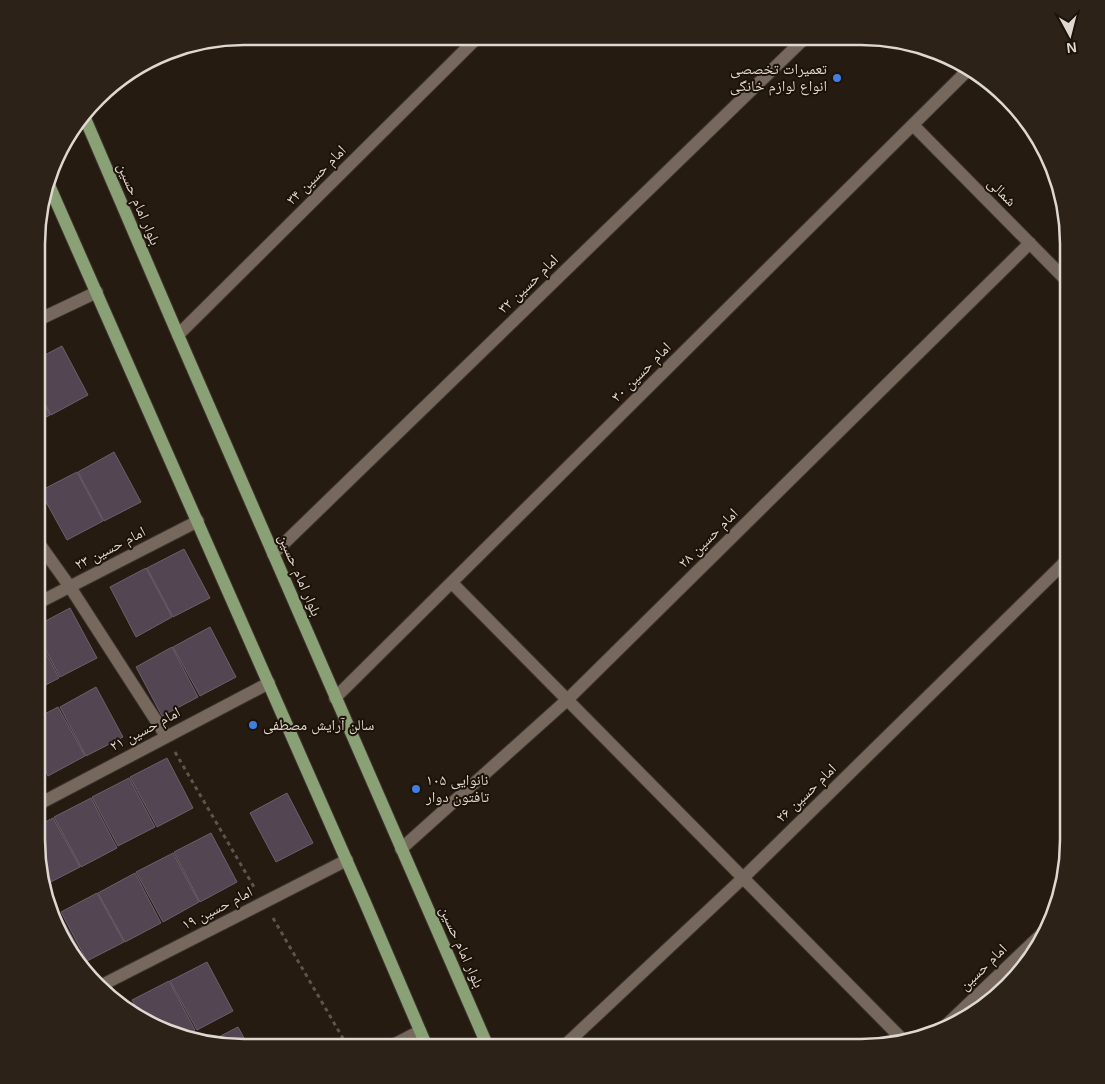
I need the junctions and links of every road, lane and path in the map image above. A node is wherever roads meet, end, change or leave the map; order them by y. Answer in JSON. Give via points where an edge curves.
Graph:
{"nodes":[{"id":1,"x":470,"y":45,"type":"edge"},
{"id":2,"x":798,"y":45,"type":"edge"},
{"id":3,"x":964,"y":74,"type":"edge"},
{"id":4,"x":87,"y":122,"type":"edge"},
{"id":5,"x":913,"y":125,"type":"junction"},
{"id":6,"x":52,"y":192,"type":"edge"},
{"id":7,"x":1030,"y":243,"type":"junction"},
{"id":8,"x":1060,"y":274,"type":"edge"},
{"id":9,"x":97,"y":292,"type":"junction"},
{"id":10,"x":45,"y":317,"type":"edge"},
{"id":11,"x":178,"y":335,"type":"junction"},
{"id":12,"x":198,"y":521,"type":"junction"},
{"id":13,"x":45,"y":552,"type":"edge"},
{"id":14,"x":273,"y":554,"type":"junction"},
{"id":15,"x":1060,"y":566,"type":"edge"},
{"id":16,"x":452,"y":583,"type":"junction"},
{"id":17,"x":70,"y":587,"type":"junction"},
{"id":18,"x":45,"y":600,"type":"edge"},
{"id":19,"x":269,"y":683,"type":"junction"},
{"id":20,"x":335,"y":698,"type":"junction"},
{"id":21,"x":567,"y":700,"type":"junction"},
{"id":22,"x":166,"y":736,"type":"junction"},
{"id":23,"x":45,"y":802,"type":"edge"},
{"id":24,"x":402,"y":849,"type":"junction"},
{"id":25,"x":347,"y":860,"type":"junction"},
{"id":26,"x":743,"y":878,"type":"junction"},
{"id":27,"x":1020,"y":959,"type":"edge"},
{"id":28,"x":1007,"y":974,"type":"edge"},
{"id":29,"x":105,"y":983,"type":"edge"},
{"id":30,"x":966,"y":1009,"type":"edge"},
{"id":31,"x":420,"y":1032,"type":"junction"},
{"id":32,"x":898,"y":1035,"type":"edge"},
{"id":33,"x":406,"y":1039,"type":"edge"},
{"id":34,"x":423,"y":1039,"type":"edge"},
{"id":35,"x":485,"y":1039,"type":"edge"},
{"id":36,"x":572,"y":1039,"type":"edge"}],
"edges":[{"from":1,"to":11,"type":"street","name":"امام حسین ۳۴"},
{"from":2,"to":14,"type":"street","name":"امام حسین ۳۲"},
{"from":3,"to":5,"type":"street","name":"امام حسین ۳۰"},
{"from":4,"to":11,"type":"main road","name":"بلوار امام حسین"},
{"from":5,"to":7,"type":"street","name":"شمالی"},
{"from":5,"to":16,"type":"street","name":"امام حسین ۳۰"},
{"from":6,"to":9,"type":"main road"},
{"from":7,"to":8,"type":"street","name":"شمالی"},
{"from":7,"to":21,"type":"street","name":"امام حسین ۲۸"},
{"from":9,"to":10,"type":"street"},
{"from":9,"to":12,"type":"main road"},
{"from":11,"to":14,"type":"main road","name":"بلوار امام حسین"},
{"from":12,"to":17,"type":"street","name":"امام حسین ۲۳"},
{"from":12,"to":19,"type":"main road"},
{"from":13,"to":17,"type":"street"},
{"from":14,"to":20,"type":"main road","name":"بلوار امام حسین"},
{"from":15,"to":26,"type":"street","name":"امام حسین ۲۶"},
{"from":16,"to":20,"type":"street","name":"امام حسین ۳۰"},
{"from":16,"to":21,"type":"street"},
{"from":17,"to":18,"type":"street","name":"امام حسین ۲۳"},
{"from":17,"to":22,"type":"street"},
{"from":19,"to":22,"type":"street","name":"امام حسین ۲۱"},
{"from":19,"to":25,"type":"main road"},
{"from":20,"to":24,"type":"main road","name":"بلوار امام حسین"},
{"from":21,"to":24,"type":"street","name":"امام حسین ۲۸"},
{"from":21,"to":26,"type":"street"},
{"from":22,"to":23,"type":"street","name":"امام حسین ۲۱"},
{"from":24,"to":35,"type":"main road","name":"بلوار امام حسین"},
{"from":25,"to":29,"type":"street","name":"امام حسین ۱۹"},
{"from":25,"to":31,"type":"main road"},
{"from":26,"to":32,"type":"street"},
{"from":26,"to":36,"type":"street","name":"امام حسین ۲۶"},
{"from":27,"to":28,"type":"street","name":"امام حسین"},
{"from":28,"to":30,"type":"street","name":"امام حسین"},
{"from":31,"to":33,"type":"street"},
{"from":31,"to":34,"type":"main road"}]}
